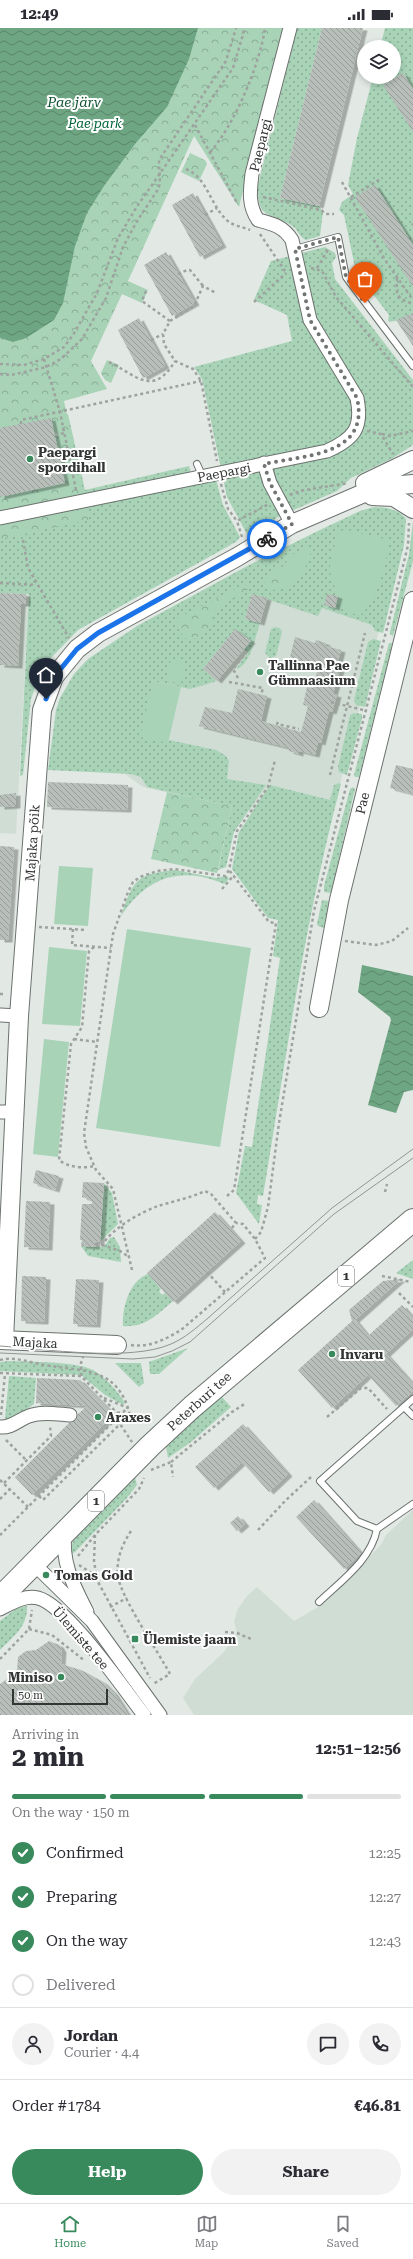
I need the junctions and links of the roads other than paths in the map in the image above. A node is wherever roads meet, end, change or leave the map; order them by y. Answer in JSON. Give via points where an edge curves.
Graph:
{"nodes":[{"id":1,"x":290,"y":28,"type":"edge"},
{"id":2,"x":295,"y":249,"type":"junction"},
{"id":3,"x":413,"y":366,"type":"edge"},
{"id":4,"x":405,"y":460,"type":"edge"},
{"id":5,"x":197,"y":464,"type":"dead end"},
{"id":6,"x":264,"y":464,"type":"junction"},
{"id":7,"x":213,"y":474,"type":"junction"},
{"id":8,"x":413,"y":484,"type":"edge"},
{"id":9,"x":353,"y":490,"type":"junction"},
{"id":10,"x":331,"y":506,"type":"junction"},
{"id":11,"x":411,"y":514,"type":"edge"},
{"id":12,"x":0,"y":518,"type":"edge"},
{"id":13,"x":292,"y":524,"type":"junction"},
{"id":14,"x":413,"y":601,"type":"edge"},
{"id":15,"x":319,"y":1008,"type":"dead end"},
{"id":16,"x":0,"y":1015,"type":"edge"},
{"id":17,"x":19,"y":1016,"type":"junction"},
{"id":18,"x":8,"y":1112,"type":"edge"},
{"id":19,"x":6,"y":1186,"type":"edge"},
{"id":20,"x":413,"y":1220,"type":"edge"},
{"id":21,"x":1,"y":1341,"type":"edge"},
{"id":22,"x":117,"y":1345,"type":"dead end"},
{"id":23,"x":413,"y":1399,"type":"edge"},
{"id":24,"x":404,"y":1406,"type":"junction"},
{"id":25,"x":70,"y":1415,"type":"dead end"},
{"id":26,"x":413,"y":1416,"type":"edge"},
{"id":27,"x":2,"y":1429,"type":"edge"},
{"id":28,"x":413,"y":1504,"type":"edge"},
{"id":29,"x":377,"y":1529,"type":"junction"},
{"id":30,"x":65,"y":1531,"type":"junction"},
{"id":31,"x":34,"y":1564,"type":"junction"},
{"id":32,"x":3,"y":1592,"type":"edge"},
{"id":33,"x":319,"y":1602,"type":"dead end"},
{"id":34,"x":0,"y":1609,"type":"edge"},
{"id":35,"x":92,"y":1621,"type":"junction"},
{"id":36,"x":144,"y":1715,"type":"edge"},
{"id":37,"x":160,"y":1715,"type":"edge"}],
"edges":[{"from":1,"to":2,"type":"street","name":"Paepargi","via":[[252,174],[250,194],[253,212],[258,220],[286,230]]},
{"from":2,"to":3,"type":"lane","via":[[338,237],[346,277]]},
{"from":2,"to":6,"type":"street","name":"Paepargi","via":[[293,272],[310,320],[357,398],[359,410],[355,433],[345,443],[327,451]]},
{"from":4,"to":10,"type":"street","name":"Majaka põik"},
{"from":5,"to":7,"type":"lane","via":[[201,473]]},
{"from":6,"to":7,"type":"street","name":"Paepargi"},
{"from":6,"to":13,"type":"street","via":[[278,500]]},
{"from":7,"to":12,"type":"street","name":"Paepargi"},
{"from":8,"to":9,"type":"street","name":"Majaka põik"},
{"from":9,"to":10,"type":"street","name":"Majaka põik"},
{"from":9,"to":11,"type":"street","via":[[394,497]]},
{"from":10,"to":13,"type":"street","name":"Majaka põik"},
{"from":13,"to":17,"type":"street","name":"Majaka põik","via":[[98,633],[77,649],[54,677],[42,710]]},
{"from":14,"to":15,"type":"street","name":"Pae","via":[[339,900]]},
{"from":16,"to":17,"type":"street"},
{"from":17,"to":18,"type":"street","name":"Majaka põik"},
{"from":18,"to":19,"type":"street","name":"Majaka põik"},
{"from":19,"to":21,"type":"street","name":"Majaka põik"},
{"from":20,"to":30,"type":"highway","name":"Peterburi tee","number":"1","via":[[208,1393],[150,1446]]},
{"from":21,"to":22,"type":"street","name":"Majaka"},
{"from":23,"to":24,"type":"lane"},
{"from":24,"to":26,"type":"lane"},
{"from":24,"to":29,"type":"lane","via":[[320,1481],[357,1522]]},
{"from":25,"to":27,"type":"street","via":[[50,1413],[29,1416]]},
{"from":28,"to":29,"type":"lane"},
{"from":29,"to":33,"type":"lane","via":[[374,1542],[364,1558]]},
{"from":30,"to":31,"type":"highway","name":"Peterburi tee","number":"1"},
{"from":30,"to":35,"type":"street","name":"Ülemiste tee","via":[[63,1546]]},
{"from":31,"to":32,"type":"highway","name":"Peterburi tee","number":"1"},
{"from":31,"to":35,"type":"street","name":"Ülemiste tee"},
{"from":34,"to":36,"type":"street","name":"Ülemiste tee","via":[[16,1601],[32,1598],[49,1602],[87,1642]]},
{"from":35,"to":37,"type":"street","name":"Ülemiste tee","via":[[148,1686]]}]}
